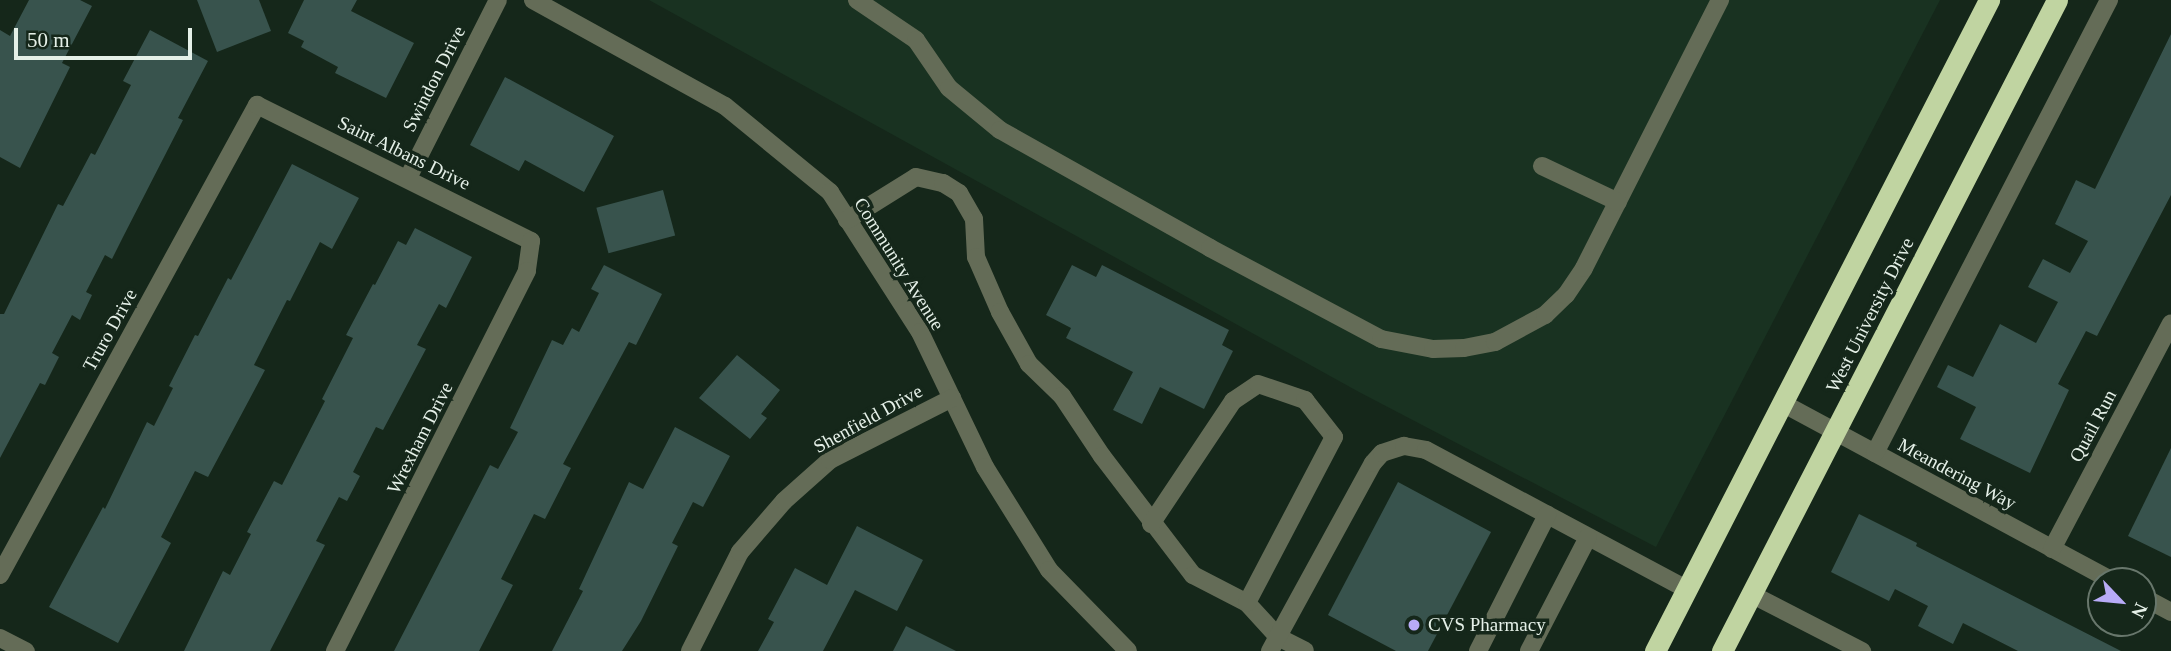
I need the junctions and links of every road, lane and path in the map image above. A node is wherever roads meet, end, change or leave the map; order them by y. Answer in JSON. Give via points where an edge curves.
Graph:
{"nodes":[{"id":1,"x":498,"y":0,"type":"edge"},
{"id":2,"x":533,"y":0,"type":"edge"},
{"id":3,"x":856,"y":0,"type":"edge"},
{"id":4,"x":1720,"y":0,"type":"edge"},
{"id":5,"x":1989,"y":0,"type":"edge"},
{"id":6,"x":2057,"y":0,"type":"edge"},
{"id":7,"x":2109,"y":0,"type":"edge"},
{"id":8,"x":257,"y":104,"type":"joint"},
{"id":9,"x":1542,"y":166,"type":"dead end"},
{"id":10,"x":408,"y":177,"type":"junction"},
{"id":11,"x":1618,"y":202,"type":"junction"},
{"id":12,"x":847,"y":220,"type":"junction"},
{"id":13,"x":531,"y":241,"type":"joint"},
{"id":14,"x":2171,"y":323,"type":"edge"},
{"id":15,"x":951,"y":398,"type":"junction"},
{"id":16,"x":1782,"y":403,"type":"junction"},
{"id":17,"x":1836,"y":432,"type":"junction"},
{"id":18,"x":1875,"y":453,"type":"junction"},
{"id":19,"x":1547,"y":515,"type":"junction"},
{"id":20,"x":1152,"y":524,"type":"junction"},
{"id":21,"x":1588,"y":537,"type":"junction"},
{"id":22,"x":2052,"y":549,"type":"junction"},
{"id":23,"x":2087,"y":567,"type":"edge"},
{"id":24,"x":0,"y":576,"type":"edge"},
{"id":25,"x":1686,"y":589,"type":"junction"},
{"id":26,"x":1751,"y":594,"type":"junction"},
{"id":27,"x":1247,"y":603,"type":"junction"},
{"id":28,"x":0,"y":638,"type":"edge"},
{"id":29,"x":1274,"y":644,"type":"edge"},
{"id":30,"x":26,"y":651,"type":"edge"},
{"id":31,"x":335,"y":651,"type":"edge"},
{"id":32,"x":690,"y":651,"type":"edge"},
{"id":33,"x":1128,"y":651,"type":"edge"},
{"id":34,"x":1305,"y":651,"type":"edge"},
{"id":35,"x":1478,"y":651,"type":"edge"},
{"id":36,"x":1529,"y":651,"type":"edge"},
{"id":37,"x":1655,"y":651,"type":"edge"},
{"id":38,"x":1722,"y":651,"type":"edge"},
{"id":39,"x":1861,"y":651,"type":"edge"}],
"edges":[{"from":1,"to":10,"type":"street","name":"Swindon Drive"},
{"from":2,"to":12,"type":"street","name":"Community Avenue","via":[[725,106],[830,192]]},
{"from":3,"to":11,"type":"street","via":[[916,40],[949,88],[1000,130],[1381,339],[1408,346],[1464,348],[1495,342],[1545,315],[1578,277]]},
{"from":4,"to":11,"type":"street"},
{"from":5,"to":16,"type":"highway","name":"West University Drive"},
{"from":6,"to":17,"type":"highway","name":"West University Drive"},
{"from":7,"to":18,"type":"street"},
{"from":8,"to":10,"type":"street","name":"Saint Albans Drive"},
{"from":8,"to":24,"type":"street","name":"Truro Drive"},
{"from":9,"to":11,"type":"street"},
{"from":10,"to":13,"type":"street","name":"Saint Albans Drive"},
{"from":12,"to":15,"type":"street","name":"Community Avenue","via":[[920,332]]},
{"from":12,"to":20,"type":"street","via":[[916,177],[943,183],[959,193],[974,219],[976,257],[1029,364],[1062,396]]},
{"from":13,"to":31,"type":"street","name":"Wrexham Drive","via":[[527,271]]},
{"from":14,"to":22,"type":"street","name":"Quail Run"},
{"from":15,"to":32,"type":"street","name":"Shenfield Drive","via":[[830,460],[784,501],[740,552]]},
{"from":15,"to":33,"type":"street","name":"Community Avenue","via":[[985,467],[1049,570]]},
{"from":16,"to":17,"type":"street","name":"Meandering Way"},
{"from":16,"to":25,"type":"highway","name":"West University Drive"},
{"from":17,"to":18,"type":"street","name":"Meandering Way"},
{"from":17,"to":26,"type":"highway","name":"West University Drive"},
{"from":18,"to":22,"type":"street","name":"Meandering Way"},
{"from":19,"to":21,"type":"street"},
{"from":19,"to":29,"type":"street","via":[[1426,450],[1392,448],[1373,463]]},
{"from":19,"to":35,"type":"street"},
{"from":20,"to":27,"type":"street","via":[[1193,575]]},
{"from":20,"to":27,"type":"street","via":[[1233,401],[1258,384],[1305,400],[1334,437]]},
{"from":21,"to":25,"type":"street"},
{"from":21,"to":36,"type":"street"},
{"from":22,"to":23,"type":"street","name":"Meandering Way"},
{"from":25,"to":37,"type":"highway","name":"West University Drive"},
{"from":26,"to":38,"type":"highway","name":"West University Drive"},
{"from":26,"to":39,"type":"street"},
{"from":27,"to":29,"type":"street"},
{"from":28,"to":30,"type":"street"},
{"from":29,"to":34,"type":"street"}]}
